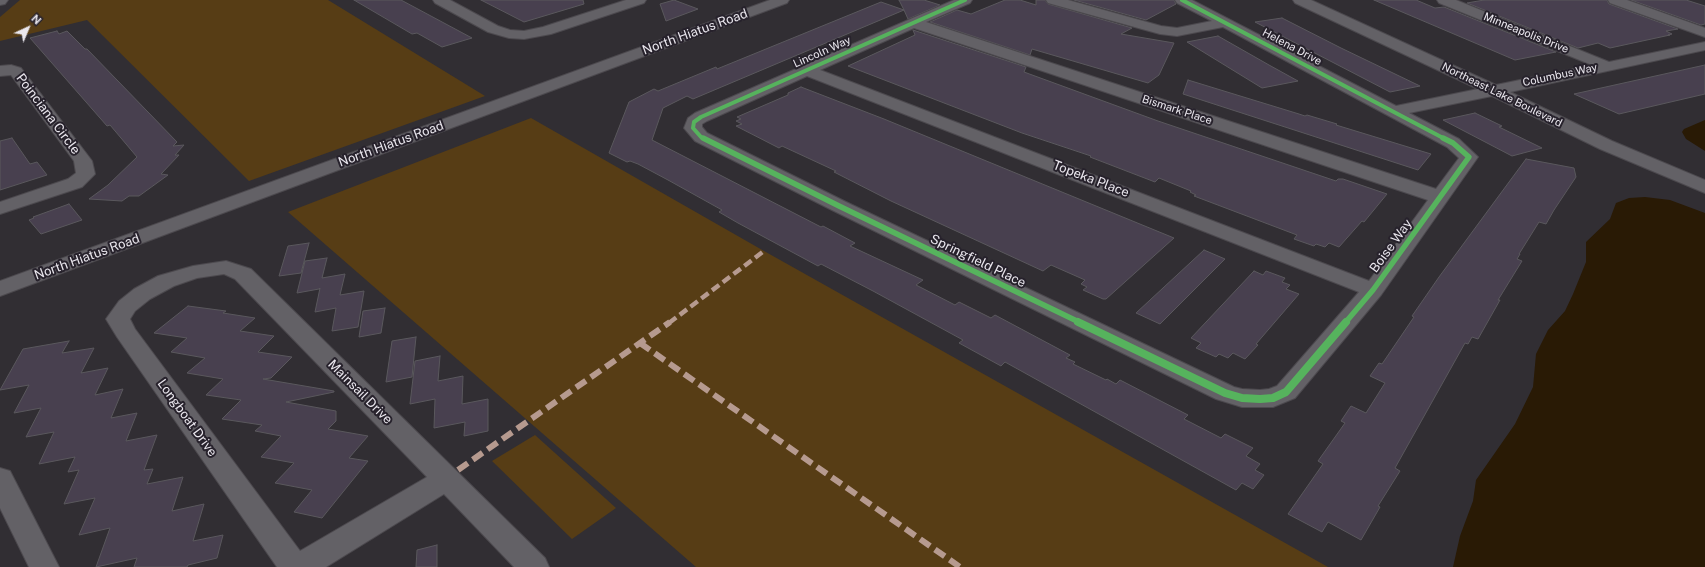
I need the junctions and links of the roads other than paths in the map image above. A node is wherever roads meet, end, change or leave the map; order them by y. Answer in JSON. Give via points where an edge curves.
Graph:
{"nodes":[{"id":1,"x":440,"y":0,"type":"edge"},
{"id":2,"x":639,"y":0,"type":"edge"},
{"id":3,"x":782,"y":0,"type":"edge"},
{"id":4,"x":965,"y":0,"type":"edge"},
{"id":5,"x":1053,"y":0,"type":"edge"},
{"id":6,"x":1182,"y":0,"type":"edge"},
{"id":7,"x":1300,"y":0,"type":"edge"},
{"id":8,"x":1321,"y":0,"type":"edge"},
{"id":9,"x":1444,"y":0,"type":"edge"},
{"id":10,"x":1615,"y":0,"type":"edge"},
{"id":11,"x":914,"y":23,"type":"junction"},
{"id":12,"x":1225,"y":23,"type":"junction"},
{"id":13,"x":1705,"y":32,"type":"edge"},
{"id":14,"x":1705,"y":46,"type":"edge"},
{"id":15,"x":1607,"y":66,"type":"junction"},
{"id":16,"x":3,"y":69,"type":"edge"},
{"id":17,"x":807,"y":70,"type":"junction"},
{"id":18,"x":1500,"y":88,"type":"junction"},
{"id":19,"x":1392,"y":112,"type":"junction"},
{"id":20,"x":693,"y":128,"type":"joint"},
{"id":21,"x":1705,"y":174,"type":"edge"},
{"id":22,"x":1705,"y":187,"type":"edge"},
{"id":23,"x":1440,"y":197,"type":"junction"},
{"id":24,"x":0,"y":208,"type":"edge"},
{"id":25,"x":166,"y":281,"type":"joint"},
{"id":26,"x":0,"y":289,"type":"edge"},
{"id":27,"x":1373,"y":290,"type":"junction"},
{"id":28,"x":1260,"y":400,"type":"joint"},
{"id":29,"x":446,"y":478,"type":"junction"},
{"id":30,"x":0,"y":479,"type":"edge"},
{"id":31,"x":44,"y":567,"type":"edge"},
{"id":32,"x":294,"y":567,"type":"edge"},
{"id":33,"x":300,"y":567,"type":"edge"},
{"id":34,"x":534,"y":567,"type":"edge"}],
"edges":[{"from":1,"to":2,"type":"street","via":[[493,29],[515,34],[546,31]]},
{"from":3,"to":26,"type":"street","name":"North Hiatus Road"},
{"from":4,"to":11,"type":"street","name":"Lincoln Way"},
{"from":5,"to":12,"type":"street","via":[[1160,30],[1177,32]]},
{"from":6,"to":12,"type":"street","name":"Helena Drive"},
{"from":7,"to":18,"type":"street","name":"Northeast Lake Boulevard"},
{"from":8,"to":18,"type":"street","name":"Northeast Lake Boulevard"},
{"from":9,"to":15,"type":"street","name":"Minneapolis Drive"},
{"from":10,"to":13,"type":"street"},
{"from":11,"to":17,"type":"street","name":"Lincoln Way"},
{"from":11,"to":23,"type":"street","name":"Bismark Place"},
{"from":12,"to":19,"type":"street","name":"Helena Drive"},
{"from":14,"to":15,"type":"street","name":"Columbus Way"},
{"from":15,"to":18,"type":"street","name":"Columbus Way"},
{"from":16,"to":24,"type":"street","name":"Poinciana Circle","via":[[16,71],[83,161],[86,174],[75,183]]},
{"from":17,"to":20,"type":"street","name":"Lincoln Way","via":[[701,117],[694,122]]},
{"from":17,"to":27,"type":"street","name":"Topeka Place"},
{"from":18,"to":19,"type":"street","name":"Columbus Way"},
{"from":18,"to":21,"type":"street","name":"Northeast Lake Boulevard"},
{"from":18,"to":22,"type":"street","name":"Northeast Lake Boulevard","via":[[1606,145]]},
{"from":19,"to":23,"type":"street","name":"Boise Way","via":[[1453,143],[1470,157]]},
{"from":20,"to":28,"type":"street","name":"Springfield Place","via":[[701,137],[1225,393]]},
{"from":23,"to":27,"type":"street","name":"Boise Way"},
{"from":25,"to":29,"type":"street","name":"Mainsail Drive","via":[[193,272],[226,267],[243,274]]},
{"from":25,"to":32,"type":"street","name":"Longboat Drive","via":[[142,294],[127,306],[118,319]]},
{"from":27,"to":28,"type":"street","name":"Boise Way","via":[[1286,392],[1274,398]]},
{"from":29,"to":33,"type":"street"},
{"from":29,"to":34,"type":"street","name":"Mainsail Drive"},
{"from":30,"to":31,"type":"street"}]}
